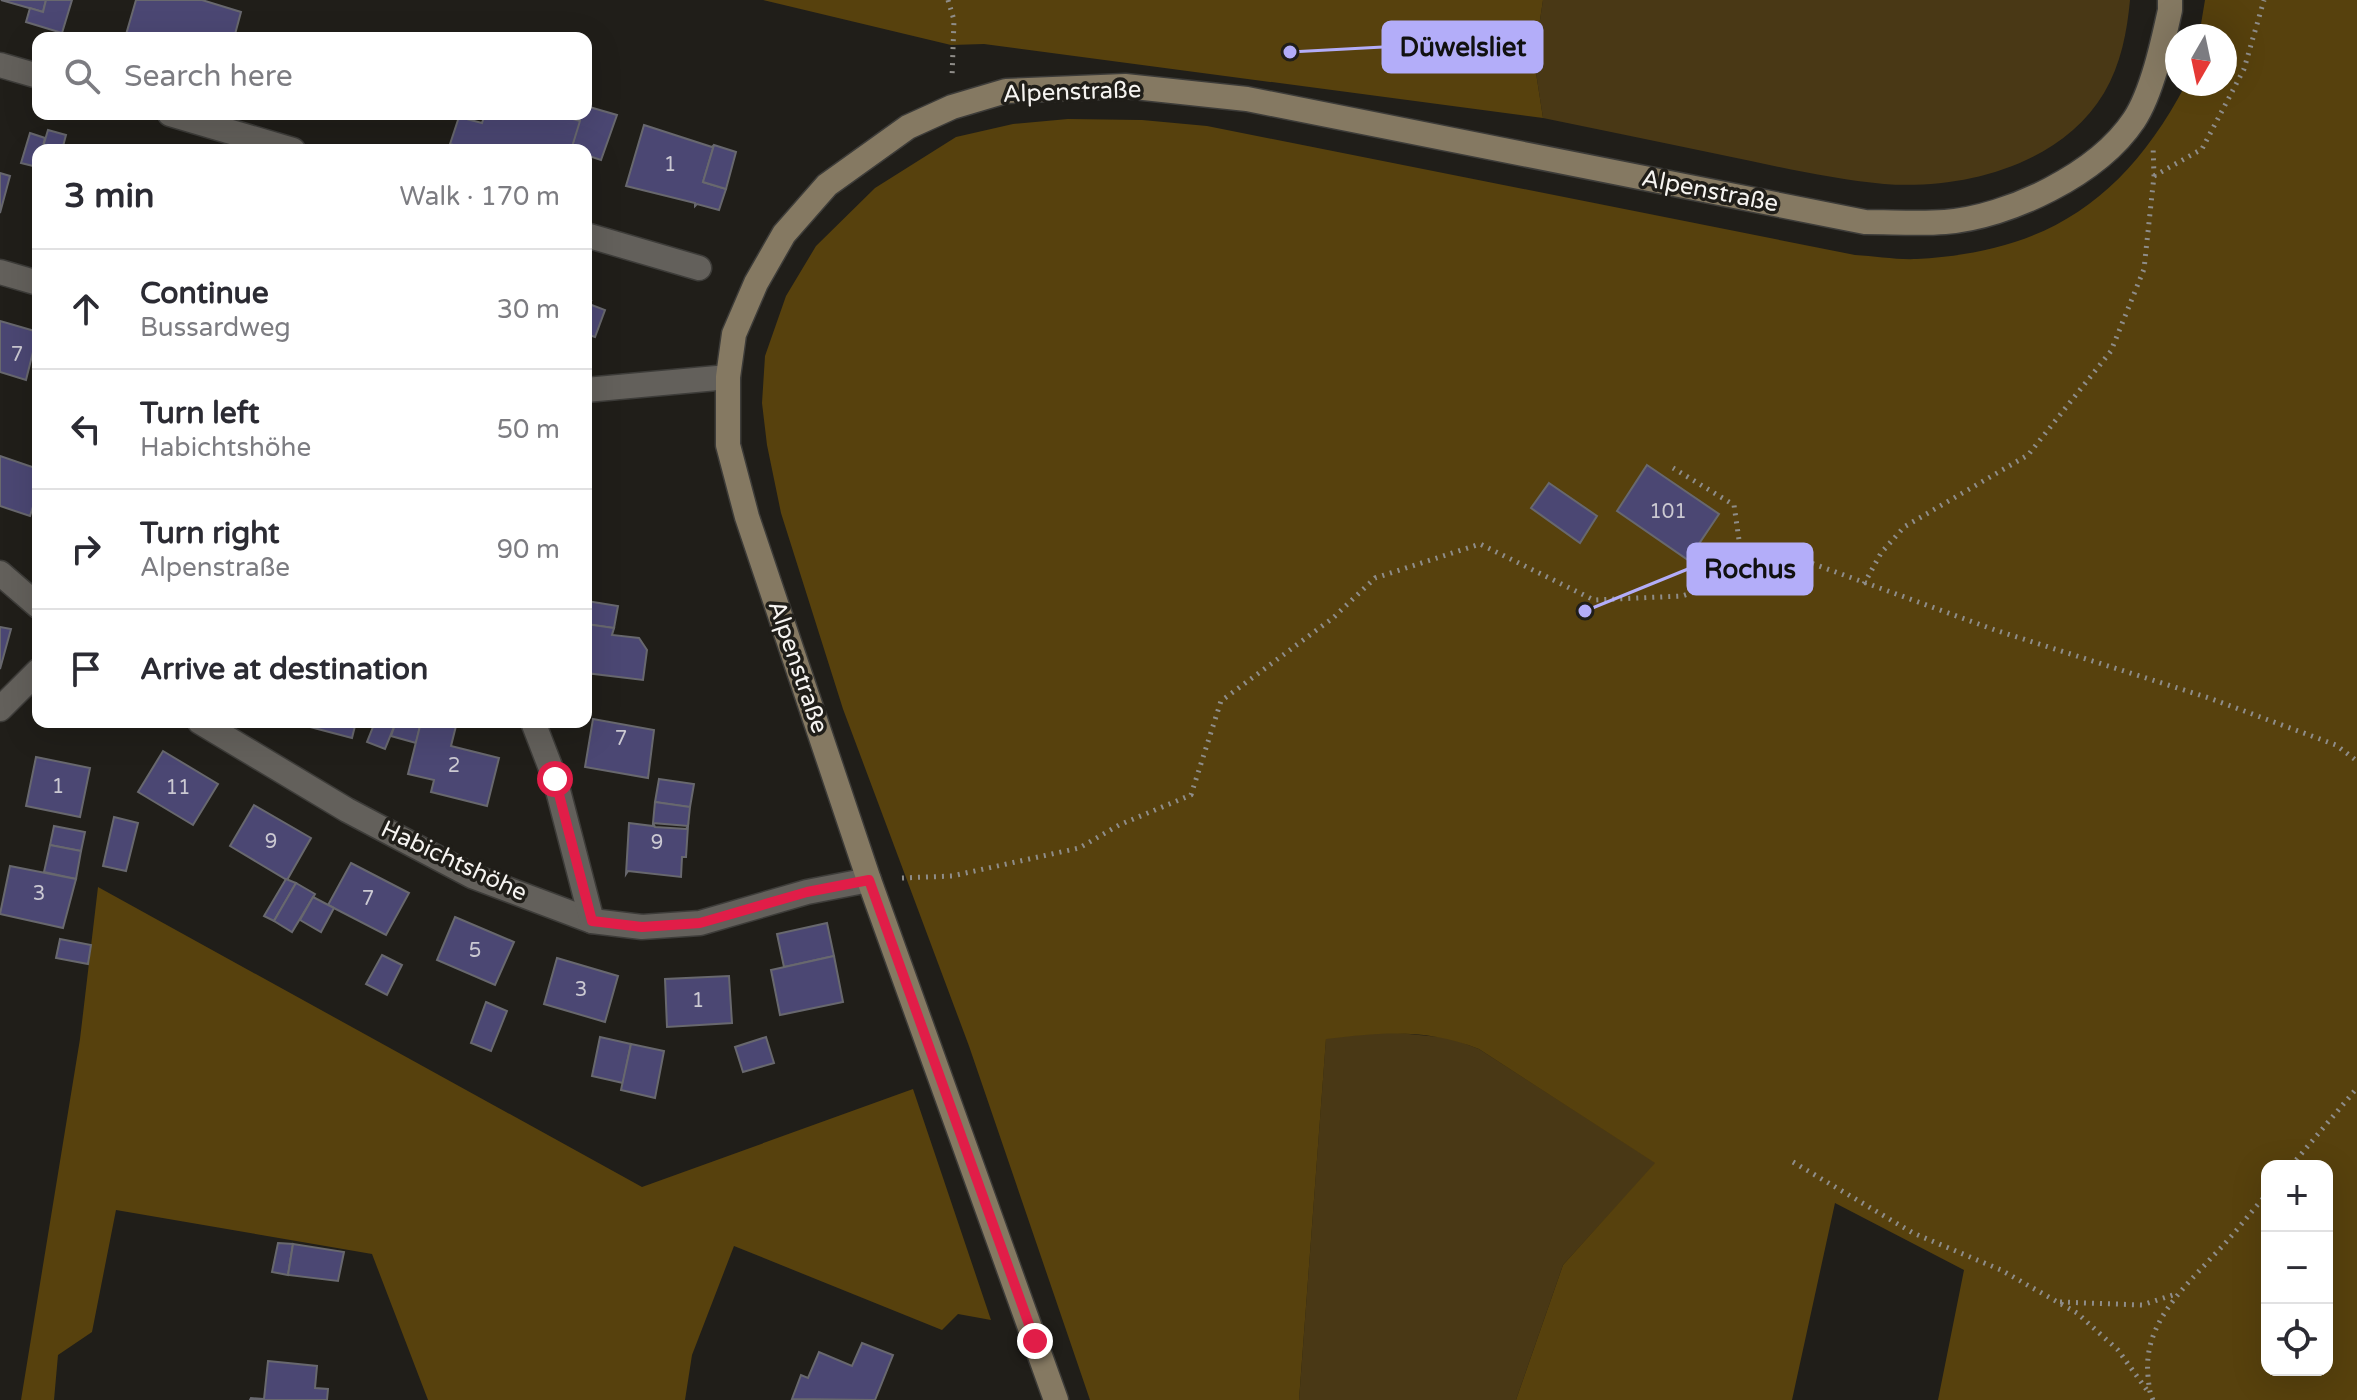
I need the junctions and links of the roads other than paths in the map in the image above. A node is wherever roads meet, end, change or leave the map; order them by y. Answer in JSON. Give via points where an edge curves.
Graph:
{"nodes":[{"id":1,"x":2170,"y":0,"type":"edge"},
{"id":2,"x":0,"y":65,"type":"edge"},
{"id":3,"x":32,"y":74,"type":"edge"},
{"id":4,"x":190,"y":120,"type":"edge"},
{"id":5,"x":272,"y":144,"type":"edge"},
{"id":6,"x":592,"y":237,"type":"edge"},
{"id":7,"x":699,"y":268,"type":"dead end"},
{"id":8,"x":0,"y":272,"type":"edge"},
{"id":9,"x":32,"y":281,"type":"edge"},
{"id":10,"x":728,"y":377,"type":"junction"},
{"id":11,"x":592,"y":389,"type":"edge"},
{"id":12,"x":0,"y":573,"type":"edge"},
{"id":13,"x":32,"y":601,"type":"edge"},
{"id":14,"x":32,"y":677,"type":"edge"},
{"id":15,"x":0,"y":709,"type":"edge"},
{"id":16,"x":210,"y":728,"type":"edge"},
{"id":17,"x":535,"y":728,"type":"edge"},
{"id":18,"x":869,"y":880,"type":"junction"},
{"id":19,"x":592,"y":921,"type":"junction"},
{"id":20,"x":1056,"y":1400,"type":"edge"}],
"edges":[{"from":1,"to":10,"type":"street","name":"Alpenstraße","via":[[2157,66],[2135,119],[2105,151],[2063,184],[2005,209],[1947,222],[1865,222],[1247,99],[1125,86],[1006,91],[908,127],[827,185],[784,234],[756,283],[734,334]]},
{"from":2,"to":3,"type":"street"},
{"from":4,"to":5,"type":"street"},
{"from":6,"to":7,"type":"street"},
{"from":8,"to":9,"type":"street"},
{"from":10,"to":11,"type":"street"},
{"from":10,"to":18,"type":"street","name":"Alpenstraße","via":[[728,445],[747,517]]},
{"from":12,"to":13,"type":"street"},
{"from":14,"to":15,"type":"street"},
{"from":16,"to":19,"type":"street","name":"Habichtshöhe","via":[[347,810],[472,876]]},
{"from":17,"to":19,"type":"street","via":[[555,779]]},
{"from":18,"to":19,"type":"street","name":"Habichtshöhe","via":[[700,923],[642,927]]},
{"from":18,"to":20,"type":"street","name":"Alpenstraße"}]}
